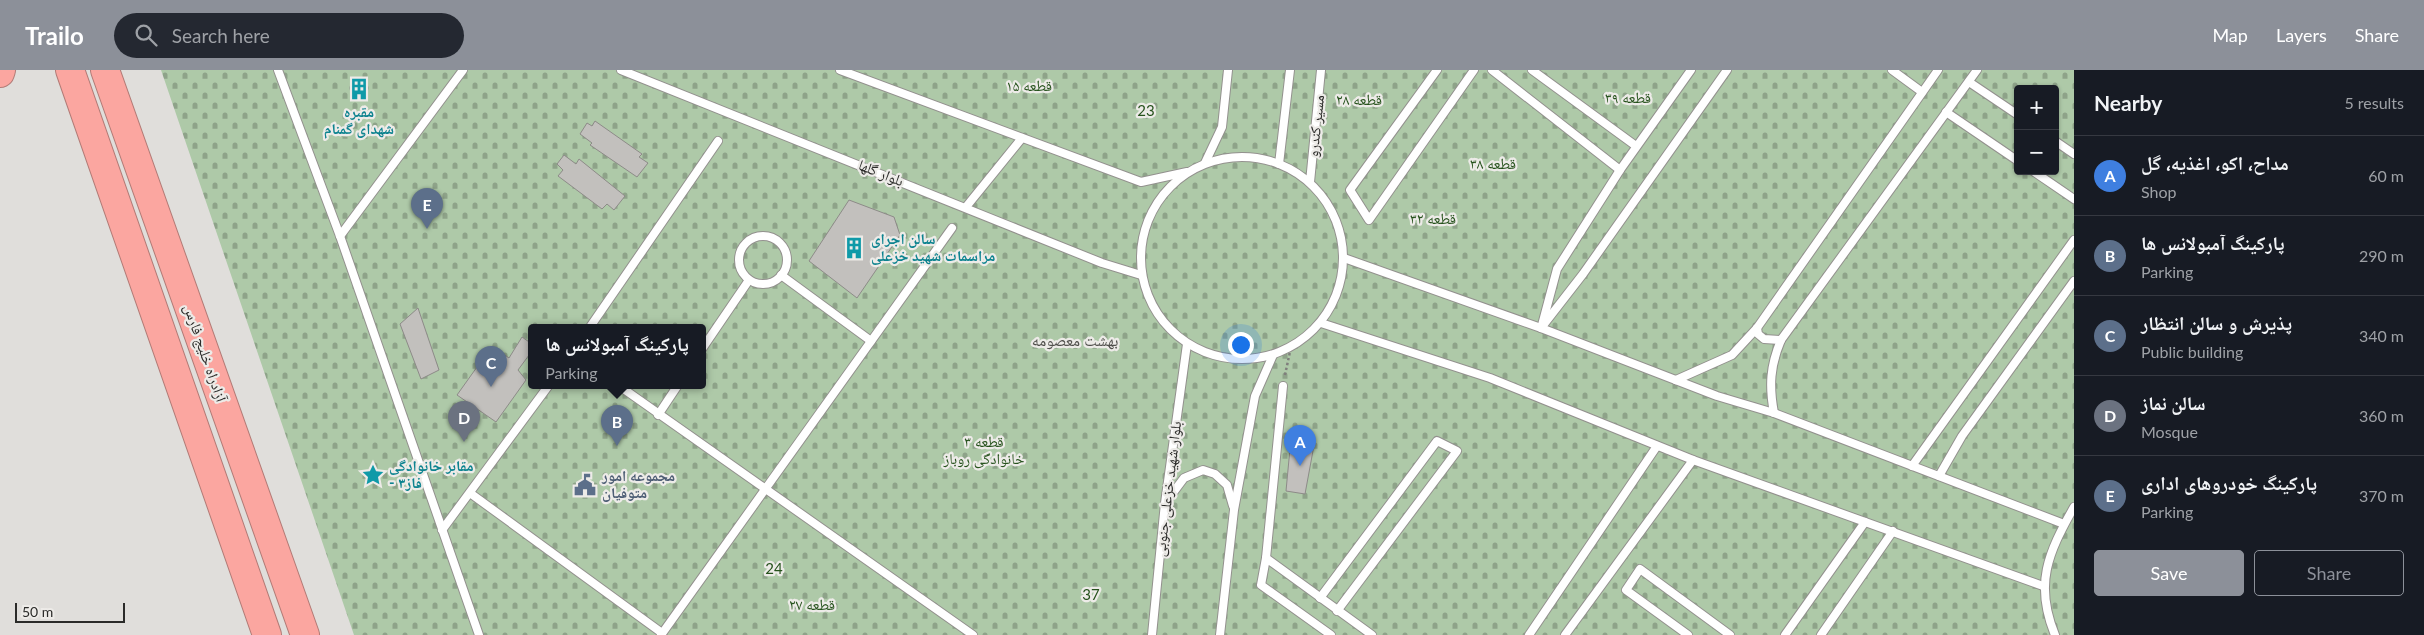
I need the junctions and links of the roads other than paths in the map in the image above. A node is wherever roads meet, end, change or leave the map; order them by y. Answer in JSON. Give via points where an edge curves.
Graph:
{"nodes":[{"id":1,"x":70,"y":70,"type":"edge"},
{"id":2,"x":105,"y":70,"type":"edge"},
{"id":3,"x":278,"y":70,"type":"edge"},
{"id":4,"x":463,"y":70,"type":"edge"},
{"id":5,"x":621,"y":70,"type":"edge"},
{"id":6,"x":840,"y":70,"type":"edge"},
{"id":7,"x":1228,"y":70,"type":"edge"},
{"id":8,"x":1290,"y":70,"type":"edge"},
{"id":9,"x":1321,"y":70,"type":"edge"},
{"id":10,"x":1437,"y":70,"type":"edge"},
{"id":11,"x":1474,"y":70,"type":"edge"},
{"id":12,"x":1492,"y":70,"type":"edge"},
{"id":13,"x":1532,"y":70,"type":"edge"},
{"id":14,"x":1691,"y":70,"type":"edge"},
{"id":15,"x":1727,"y":70,"type":"edge"},
{"id":16,"x":1892,"y":70,"type":"edge"},
{"id":17,"x":1938,"y":70,"type":"edge"},
{"id":18,"x":1977,"y":70,"type":"edge"},
{"id":19,"x":1969,"y":82,"type":"junction"},
{"id":20,"x":1922,"y":92,"type":"junction"},
{"id":21,"x":1946,"y":112,"type":"junction"},
{"id":22,"x":2014,"y":112,"type":"edge"},
{"id":23,"x":1022,"y":138,"type":"junction"},
{"id":24,"x":718,"y":141,"type":"dead end"},
{"id":25,"x":2059,"y":144,"type":"edge"},
{"id":26,"x":1636,"y":146,"type":"junction"},
{"id":27,"x":2074,"y":154,"type":"edge"},
{"id":28,"x":2014,"y":158,"type":"edge"},
{"id":29,"x":1205,"y":163,"type":"junction"},
{"id":30,"x":1279,"y":164,"type":"junction"},
{"id":31,"x":1620,"y":170,"type":"junction"},
{"id":32,"x":1189,"y":171,"type":"junction"},
{"id":33,"x":2039,"y":175,"type":"edge"},
{"id":34,"x":1310,"y":182,"type":"junction"},
{"id":35,"x":2074,"y":199,"type":"edge"},
{"id":36,"x":966,"y":207,"type":"junction"},
{"id":37,"x":952,"y":228,"type":"dead end"},
{"id":38,"x":340,"y":236,"type":"junction"},
{"id":39,"x":2074,"y":240,"type":"edge"},
{"id":40,"x":1344,"y":258,"type":"junction"},
{"id":41,"x":780,"y":276,"type":"junction"},
{"id":42,"x":1141,"y":276,"type":"junction"},
{"id":43,"x":749,"y":280,"type":"junction"},
{"id":44,"x":2074,"y":281,"type":"edge"},
{"id":45,"x":1321,"y":323,"type":"junction"},
{"id":46,"x":592,"y":324,"type":"edge"},
{"id":47,"x":1541,"y":328,"type":"junction"},
{"id":48,"x":1757,"y":328,"type":"junction"},
{"id":49,"x":1781,"y":340,"type":"junction"},
{"id":50,"x":871,"y":341,"type":"junction"},
{"id":51,"x":706,"y":343,"type":"edge"},
{"id":52,"x":1187,"y":344,"type":"junction"},
{"id":53,"x":1273,"y":355,"type":"junction"},
{"id":54,"x":1676,"y":380,"type":"junction"},
{"id":55,"x":1283,"y":386,"type":"road end"},
{"id":56,"x":545,"y":389,"type":"edge"},
{"id":57,"x":623,"y":389,"type":"edge"},
{"id":58,"x":675,"y":389,"type":"edge"},
{"id":59,"x":1774,"y":413,"type":"junction"},
{"id":60,"x":658,"y":415,"type":"junction"},
{"id":61,"x":1657,"y":446,"type":"junction"},
{"id":62,"x":1692,"y":460,"type":"junction"},
{"id":63,"x":1912,"y":466,"type":"junction"},
{"id":64,"x":1939,"y":476,"type":"junction"},
{"id":65,"x":765,"y":489,"type":"junction"},
{"id":66,"x":470,"y":492,"type":"junction"},
{"id":67,"x":1165,"y":503,"type":"junction"},
{"id":68,"x":2074,"y":507,"type":"edge"},
{"id":69,"x":1234,"y":510,"type":"junction"},
{"id":70,"x":1864,"y":522,"type":"junction"},
{"id":71,"x":2064,"y":524,"type":"junction"},
{"id":72,"x":442,"y":530,"type":"junction"},
{"id":73,"x":1893,"y":531,"type":"junction"},
{"id":74,"x":1266,"y":558,"type":"junction"},
{"id":75,"x":2043,"y":586,"type":"junction"},
{"id":76,"x":1320,"y":598,"type":"junction"},
{"id":77,"x":1337,"y":610,"type":"junction"},
{"id":78,"x":661,"y":634,"type":"edge"},
{"id":79,"x":267,"y":635,"type":"edge"},
{"id":80,"x":305,"y":635,"type":"edge"},
{"id":81,"x":479,"y":635,"type":"edge"},
{"id":82,"x":973,"y":635,"type":"edge"},
{"id":83,"x":1152,"y":635,"type":"edge"},
{"id":84,"x":1220,"y":635,"type":"edge"},
{"id":85,"x":1332,"y":635,"type":"edge"},
{"id":86,"x":1372,"y":635,"type":"edge"},
{"id":87,"x":1529,"y":635,"type":"edge"},
{"id":88,"x":1565,"y":635,"type":"edge"},
{"id":89,"x":1688,"y":635,"type":"edge"},
{"id":90,"x":1730,"y":635,"type":"edge"},
{"id":91,"x":1785,"y":635,"type":"edge"},
{"id":92,"x":1821,"y":635,"type":"edge"},
{"id":93,"x":2055,"y":635,"type":"edge"}],
"edges":[{"from":1,"to":79,"type":"highway"},
{"from":2,"to":80,"type":"highway","name":"آزادراه خلیج فارس"},
{"from":3,"to":38,"type":"lane"},
{"from":4,"to":38,"type":"lane"},
{"from":5,"to":36,"type":"lane","name":"بلوار گلها"},
{"from":6,"to":23,"type":"lane"},
{"from":7,"to":29,"type":"lane","via":[[1222,127]]},
{"from":8,"to":30,"type":"lane"},
{"from":9,"to":34,"type":"lane","name":"مسیر کندرو"},
{"from":10,"to":11,"type":"lane","via":[[1350,190],[1369,220]]},
{"from":12,"to":31,"type":"lane"},
{"from":13,"to":26,"type":"lane"},
{"from":14,"to":26,"type":"lane"},
{"from":15,"to":47,"type":"lane"},
{"from":16,"to":20,"type":"lane"},
{"from":17,"to":20,"type":"lane"},
{"from":18,"to":19,"type":"lane"},
{"from":19,"to":21,"type":"lane"},
{"from":19,"to":22,"type":"lane"},
{"from":20,"to":48,"type":"lane"},
{"from":21,"to":28,"type":"lane"},
{"from":21,"to":49,"type":"lane"},
{"from":23,"to":32,"type":"lane","via":[[1141,182]]},
{"from":23,"to":36,"type":"lane"},
{"from":24,"to":46,"type":"lane"},
{"from":25,"to":27,"type":"lane"},
{"from":26,"to":31,"type":"lane"},
{"from":29,"to":30,"type":"lane","via":[[1255,157]]},
{"from":29,"to":32,"type":"lane"},
{"from":30,"to":34,"type":"lane"},
{"from":31,"to":47,"type":"lane","via":[[1557,269]]},
{"from":32,"to":42,"type":"lane","via":[[1159,198],[1142,235]]},
{"from":33,"to":35,"type":"lane"},
{"from":34,"to":40,"type":"lane","via":[[1335,217],[1343,241]]},
{"from":36,"to":42,"type":"lane","name":"بلوار گلها"},
{"from":37,"to":50,"type":"lane"},
{"from":38,"to":72,"type":"lane"},
{"from":39,"to":63,"type":"lane"},
{"from":40,"to":45,"type":"lane","via":[[1339,289]]},
{"from":40,"to":47,"type":"lane"},
{"from":41,"to":43,"type":"lane","via":[[764,284]]},
{"from":41,"to":43,"type":"lane","via":[[786,263],[784,248],[772,237],[756,236],[740,252],[740,267]]},
{"from":41,"to":50,"type":"lane"},
{"from":42,"to":52,"type":"lane","via":[[1150,302],[1165,326]]},
{"from":43,"to":51,"type":"lane"},
{"from":44,"to":64,"type":"lane","via":[[1962,436]]},
{"from":45,"to":53,"type":"lane","via":[[1291,348]]},
{"from":45,"to":61,"type":"lane","via":[[1490,378]]},
{"from":47,"to":54,"type":"lane"},
{"from":48,"to":49,"type":"lane","via":[[1764,339]]},
{"from":48,"to":54,"type":"lane","via":[[1732,355]]},
{"from":49,"to":59,"type":"lane","via":[[1770,375]]},
{"from":50,"to":65,"type":"lane"},
{"from":52,"to":53,"type":"lane","via":[[1214,356],[1234,359]]},
{"from":52,"to":67,"type":"lane","name":"بلوار شهید خزعلی جنوبی"},
{"from":53,"to":69,"type":"lane","via":[[1255,396]]},
{"from":54,"to":59,"type":"lane"},
{"from":55,"to":74,"type":"lane"},
{"from":56,"to":66,"type":"lane"},
{"from":57,"to":60,"type":"lane"},
{"from":58,"to":60,"type":"lane"},
{"from":59,"to":63,"type":"lane"},
{"from":60,"to":65,"type":"lane"},
{"from":61,"to":62,"type":"lane"},
{"from":61,"to":87,"type":"lane"},
{"from":62,"to":70,"type":"lane"},
{"from":62,"to":88,"type":"lane"},
{"from":63,"to":64,"type":"lane"},
{"from":64,"to":71,"type":"lane"},
{"from":65,"to":78,"type":"lane"},
{"from":65,"to":82,"type":"lane"},
{"from":66,"to":72,"type":"lane"},
{"from":66,"to":78,"type":"lane"},
{"from":67,"to":69,"type":"lane","via":[[1184,478],[1204,470],[1215,474],[1227,485]]},
{"from":67,"to":83,"type":"lane","name":"بلوار شهید خزعلی جنوبی"},
{"from":68,"to":71,"type":"lane"},
{"from":69,"to":84,"type":"lane"},
{"from":70,"to":73,"type":"lane"},
{"from":70,"to":91,"type":"lane"},
{"from":71,"to":75,"type":"lane"},
{"from":72,"to":81,"type":"lane"},
{"from":73,"to":75,"type":"lane"},
{"from":73,"to":92,"type":"lane"},
{"from":74,"to":76,"type":"lane"},
{"from":74,"to":85,"type":"lane","via":[[1260,586]]},
{"from":75,"to":93,"type":"lane","via":[[2046,611]]},
{"from":76,"to":77,"type":"lane"},
{"from":76,"to":77,"type":"lane","via":[[1437,441],[1457,451]]},
{"from":77,"to":86,"type":"lane"},
{"from":89,"to":90,"type":"lane","via":[[1626,590],[1640,569]]}]}
